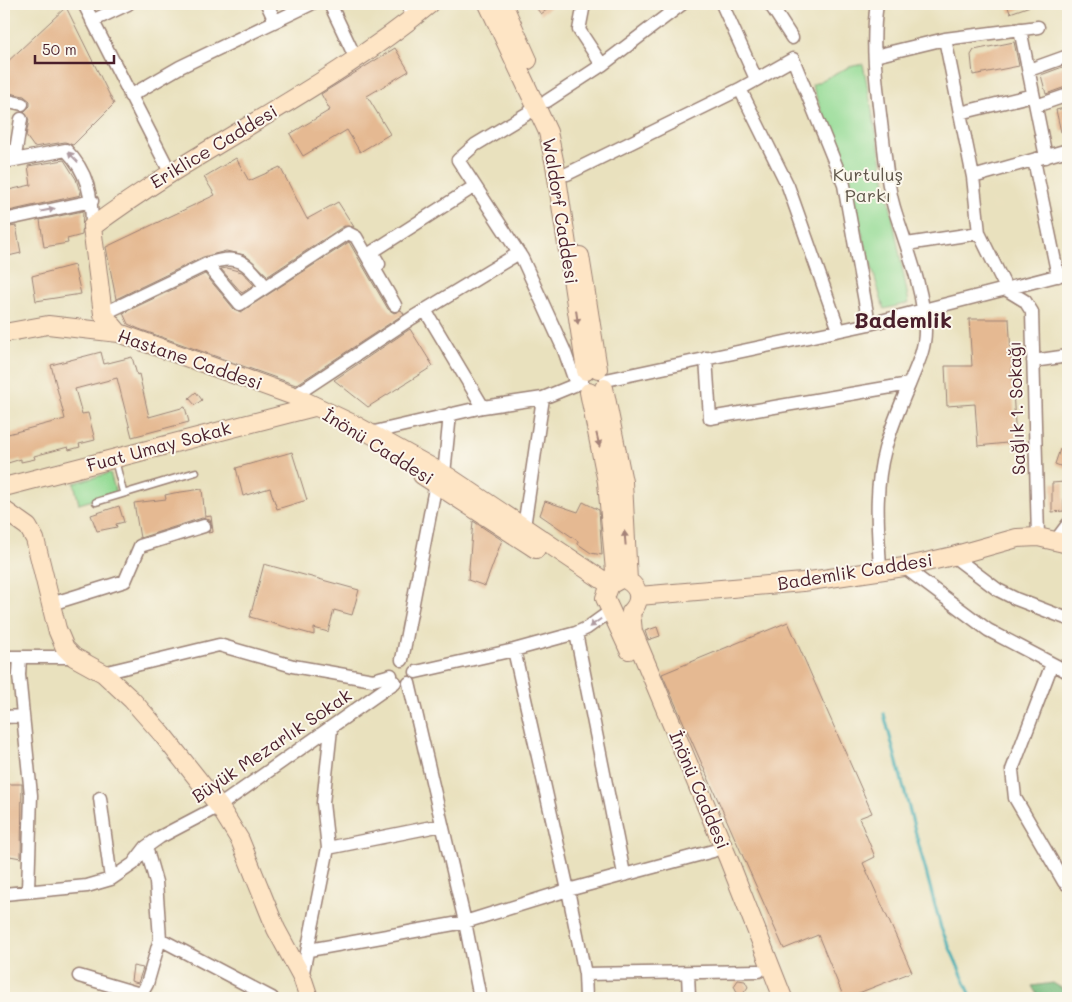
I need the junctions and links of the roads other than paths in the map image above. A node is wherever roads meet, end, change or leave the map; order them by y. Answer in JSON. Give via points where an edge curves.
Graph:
{"nodes":[{"id":1,"x":84,"y":4,"type":"edge"},
{"id":2,"x":128,"y":4,"type":"edge"},
{"id":3,"x":267,"y":4,"type":"edge"},
{"id":4,"x":311,"y":4,"type":"edge"},
{"id":5,"x":330,"y":4,"type":"edge"},
{"id":6,"x":430,"y":4,"type":"edge"},
{"id":7,"x":488,"y":4,"type":"edge"},
{"id":8,"x":503,"y":4,"type":"edge"},
{"id":9,"x":584,"y":4,"type":"edge"},
{"id":10,"x":682,"y":4,"type":"edge"},
{"id":11,"x":723,"y":4,"type":"edge"},
{"id":12,"x":770,"y":4,"type":"edge"},
{"id":13,"x":877,"y":4,"type":"edge"},
{"id":14,"x":410,"y":11,"type":"edge"},
{"id":15,"x":92,"y":21,"type":"junction"},
{"id":16,"x":275,"y":21,"type":"junction"},
{"id":17,"x":1038,"y":27,"type":"dead end"},
{"id":18,"x":1020,"y":29,"type":"junction"},
{"id":19,"x":792,"y":38,"type":"dead end"},
{"id":20,"x":945,"y":39,"type":"junction"},
{"id":21,"x":875,"y":56,"type":"junction"},
{"id":22,"x":1068,"y":56,"type":"edge"},
{"id":23,"x":356,"y":59,"type":"junction"},
{"id":24,"x":602,"y":65,"type":"junction"},
{"id":25,"x":1029,"y":70,"type":"junction"},
{"id":26,"x":756,"y":79,"type":"junction"},
{"id":27,"x":740,"y":90,"type":"junction"},
{"id":28,"x":1068,"y":95,"type":"edge"},
{"id":29,"x":130,"y":96,"type":"junction"},
{"id":30,"x":4,"y":100,"type":"edge"},
{"id":31,"x":1034,"y":100,"type":"junction"},
{"id":32,"x":22,"y":104,"type":"dead end"},
{"id":33,"x":542,"y":104,"type":"junction"},
{"id":34,"x":960,"y":113,"type":"junction"},
{"id":35,"x":21,"y":119,"type":"dead end"},
{"id":36,"x":4,"y":153,"type":"edge"},
{"id":37,"x":1068,"y":153,"type":"edge"},
{"id":38,"x":1040,"y":158,"type":"junction"},
{"id":39,"x":4,"y":162,"type":"edge"},
{"id":40,"x":170,"y":172,"type":"junction"},
{"id":41,"x":567,"y":174,"type":"junction"},
{"id":42,"x":973,"y":177,"type":"junction"},
{"id":43,"x":475,"y":186,"type":"junction"},
{"id":44,"x":92,"y":201,"type":"junction"},
{"id":45,"x":4,"y":220,"type":"edge"},
{"id":46,"x":92,"y":227,"type":"junction"},
{"id":47,"x":979,"y":233,"type":"junction"},
{"id":48,"x":907,"y":244,"type":"junction"},
{"id":49,"x":520,"y":253,"type":"junction"},
{"id":50,"x":207,"y":264,"type":"junction"},
{"id":51,"x":1063,"y":274,"type":"edge"},
{"id":52,"x":265,"y":286,"type":"junction"},
{"id":53,"x":1007,"y":290,"type":"junction"},
{"id":54,"x":395,"y":305,"type":"dead end"},
{"id":55,"x":424,"y":310,"type":"junction"},
{"id":56,"x":923,"y":311,"type":"junction"},
{"id":57,"x":102,"y":314,"type":"junction"},
{"id":58,"x":412,"y":318,"type":"junction"},
{"id":59,"x":869,"y":324,"type":"junction"},
{"id":60,"x":839,"y":330,"type":"junction"},
{"id":61,"x":4,"y":333,"type":"edge"},
{"id":62,"x":119,"y":333,"type":"junction"},
{"id":63,"x":1068,"y":356,"type":"edge"},
{"id":64,"x":706,"y":358,"type":"junction"},
{"id":65,"x":1033,"y":361,"type":"junction"},
{"id":66,"x":592,"y":381,"type":"junction"},
{"id":67,"x":909,"y":384,"type":"junction"},
{"id":68,"x":294,"y":396,"type":"junction"},
{"id":69,"x":543,"y":398,"type":"junction"},
{"id":70,"x":314,"y":407,"type":"junction"},
{"id":71,"x":483,"y":407,"type":"junction"},
{"id":72,"x":450,"y":414,"type":"junction"},
{"id":73,"x":370,"y":433,"type":"junction"},
{"id":74,"x":115,"y":458,"type":"junction"},
{"id":75,"x":196,"y":472,"type":"dead end"},
{"id":76,"x":440,"y":479,"type":"junction"},
{"id":77,"x":4,"y":487,"type":"edge"},
{"id":78,"x":123,"y":492,"type":"junction"},
{"id":79,"x":96,"y":502,"type":"dead end"},
{"id":80,"x":4,"y":510,"type":"edge"},
{"id":81,"x":1068,"y":524,"type":"edge"},
{"id":82,"x":204,"y":526,"type":"dead end"},
{"id":83,"x":524,"y":526,"type":"junction"},
{"id":84,"x":1038,"y":536,"type":"junction"},
{"id":85,"x":1062,"y":542,"type":"edge"},
{"id":86,"x":954,"y":556,"type":"junction"},
{"id":87,"x":904,"y":567,"type":"junction"},
{"id":88,"x":880,"y":569,"type":"junction"},
{"id":89,"x":633,"y":593,"type":"junction"},
{"id":90,"x":609,"y":598,"type":"junction"},
{"id":91,"x":50,"y":604,"type":"junction"},
{"id":92,"x":1068,"y":619,"type":"edge"},
{"id":93,"x":576,"y":633,"type":"junction"},
{"id":94,"x":514,"y":650,"type":"junction"},
{"id":95,"x":4,"y":657,"type":"edge"},
{"id":96,"x":20,"y":657,"type":"junction"},
{"id":97,"x":74,"y":657,"type":"junction"},
{"id":98,"x":402,"y":660,"type":"junction"},
{"id":99,"x":1052,"y":664,"type":"junction"},
{"id":100,"x":416,"y":672,"type":"junction"},
{"id":101,"x":1068,"y":672,"type":"edge"},
{"id":102,"x":103,"y":673,"type":"junction"},
{"id":103,"x":393,"y":678,"type":"junction"},
{"id":104,"x":409,"y":684,"type":"junction"},
{"id":105,"x":23,"y":716,"type":"junction"},
{"id":106,"x":4,"y":717,"type":"edge"},
{"id":107,"x":331,"y":729,"type":"junction"},
{"id":108,"x":100,"y":798,"type":"dead end"},
{"id":109,"x":219,"y":806,"type":"junction"},
{"id":110,"x":442,"y":825,"type":"junction"},
{"id":111,"x":146,"y":847,"type":"junction"},
{"id":112,"x":328,"y":848,"type":"junction"},
{"id":113,"x":713,"y":851,"type":"junction"},
{"id":114,"x":624,"y":874,"type":"junction"},
{"id":115,"x":111,"y":879,"type":"junction"},
{"id":116,"x":1068,"y":885,"type":"edge"},
{"id":117,"x":28,"y":890,"type":"junction"},
{"id":118,"x":568,"y":890,"type":"junction"},
{"id":119,"x":4,"y":894,"type":"edge"},
{"id":120,"x":465,"y":922,"type":"junction"},
{"id":121,"x":160,"y":939,"type":"junction"},
{"id":122,"x":309,"y":950,"type":"junction"},
{"id":123,"x":759,"y":971,"type":"junction"},
{"id":124,"x":586,"y":974,"type":"junction"},
{"id":125,"x":688,"y":974,"type":"junction"},
{"id":126,"x":79,"y":976,"type":"dead end"},
{"id":127,"x":302,"y":977,"type":"junction"},
{"id":128,"x":253,"y":993,"type":"edge"},
{"id":129,"x":140,"y":996,"type":"edge"},
{"id":130,"x":272,"y":998,"type":"edge"},
{"id":131,"x":309,"y":998,"type":"edge"},
{"id":132,"x":480,"y":998,"type":"edge"},
{"id":133,"x":586,"y":998,"type":"edge"},
{"id":134,"x":689,"y":998,"type":"edge"},
{"id":135,"x":770,"y":998,"type":"edge"},
{"id":136,"x":783,"y":998,"type":"edge"}],
"edges":[{"from":1,"to":15,"type":"street"},
{"from":2,"to":15,"type":"street"},
{"from":3,"to":16,"type":"street"},
{"from":4,"to":16,"type":"street"},
{"from":5,"to":23,"type":"street"},
{"from":6,"to":14,"type":"main road","name":"Eriklice Caddesi"},
{"from":7,"to":33,"type":"main road","name":"Waldorf Caddesi"},
{"from":8,"to":33,"type":"main road","name":"Waldorf Caddesi"},
{"from":9,"to":24,"type":"street","via":[[579,30]]},
{"from":10,"to":24,"type":"street"},
{"from":11,"to":26,"type":"street"},
{"from":12,"to":19,"type":"street"},
{"from":13,"to":21,"type":"street"},
{"from":14,"to":23,"type":"main road","name":"Eriklice Caddesi"},
{"from":15,"to":29,"type":"street"},
{"from":16,"to":29,"type":"street","via":[[180,67]]},
{"from":17,"to":18,"type":"street"},
{"from":18,"to":20,"type":"street"},
{"from":18,"to":25,"type":"street"},
{"from":20,"to":21,"type":"street"},
{"from":20,"to":34,"type":"street"},
{"from":21,"to":48,"type":"street","via":[[888,181]]},
{"from":22,"to":25,"type":"street"},
{"from":23,"to":40,"type":"main road","name":"Eriklice Caddesi"},
{"from":24,"to":33,"type":"street"},
{"from":25,"to":31,"type":"street"},
{"from":26,"to":27,"type":"street"},
{"from":26,"to":59,"type":"street","via":[[793,59],[844,184]]},
{"from":27,"to":41,"type":"street"},
{"from":27,"to":60,"type":"street","via":[[788,186]]},
{"from":28,"to":31,"type":"street"},
{"from":29,"to":40,"type":"street"},
{"from":30,"to":32,"type":"street"},
{"from":31,"to":34,"type":"street"},
{"from":31,"to":38,"type":"street"},
{"from":33,"to":41,"type":"main road","name":"Waldorf Caddesi","via":[[561,137]]},
{"from":33,"to":43,"type":"street","via":[[458,160]]},
{"from":33,"to":66,"type":"main road","name":"Waldorf Caddesi","one_way":true,"via":[[556,165]]},
{"from":34,"to":42,"type":"street"},
{"from":35,"to":36,"type":"street","via":[[16,150]]},
{"from":37,"to":38,"type":"street"},
{"from":38,"to":42,"type":"street"},
{"from":38,"to":51,"type":"street"},
{"from":44,"to":39,"type":"street","one_way":true,"via":[[79,163],[66,150]]},
{"from":40,"to":46,"type":"main road","name":"Eriklice Caddesi"},
{"from":41,"to":66,"type":"main road","name":"Waldorf Caddesi"},
{"from":42,"to":47,"type":"street"},
{"from":43,"to":49,"type":"street"},
{"from":43,"to":58,"type":"street","via":[[372,252]]},
{"from":45,"to":44,"type":"street","one_way":true},
{"from":44,"to":46,"type":"street"},
{"from":46,"to":57,"type":"main road"},
{"from":47,"to":48,"type":"street"},
{"from":47,"to":53,"type":"street"},
{"from":48,"to":56,"type":"street"},
{"from":49,"to":55,"type":"street"},
{"from":49,"to":66,"type":"street","via":[[564,350]]},
{"from":50,"to":52,"type":"street","via":[[234,260],[247,264]]},
{"from":50,"to":52,"type":"street","via":[[240,304]]},
{"from":50,"to":57,"type":"street"},
{"from":51,"to":53,"type":"street"},
{"from":52,"to":54,"type":"street","via":[[348,233],[356,237]]},
{"from":53,"to":56,"type":"street"},
{"from":53,"to":65,"type":"street","name":"Sağlık 1. Sokağı","via":[[1025,301],[1032,312]]},
{"from":55,"to":58,"type":"street"},
{"from":55,"to":71,"type":"street"},
{"from":56,"to":59,"type":"street"},
{"from":56,"to":67,"type":"street","via":[[924,347]]},
{"from":57,"to":62,"type":"main road"},
{"from":58,"to":68,"type":"street"},
{"from":59,"to":60,"type":"street"},
{"from":60,"to":64,"type":"street"},
{"from":61,"to":62,"type":"main road","name":"Hastane Caddesi","via":[[48,325]]},
{"from":62,"to":68,"type":"main road","name":"Hastane Caddesi"},
{"from":63,"to":65,"type":"street"},
{"from":64,"to":66,"type":"street"},
{"from":64,"to":67,"type":"street","via":[[710,418]]},
{"from":65,"to":84,"type":"street","name":"Sağlık 1. Sokağı"},
{"from":66,"to":69,"type":"street"},
{"from":89,"to":66,"type":"main road","name":"Waldorf Caddesi","one_way":true,"via":[[624,482]]},
{"from":66,"to":90,"type":"main road","name":"Waldorf Caddesi","one_way":true,"via":[[607,482],[615,570]]},
{"from":67,"to":88,"type":"street","via":[[885,448],[879,475]]},
{"from":68,"to":70,"type":"main road","name":"Hastane Caddesi"},
{"from":69,"to":71,"type":"street"},
{"from":69,"to":83,"type":"street"},
{"from":70,"to":73,"type":"main road","name":"İnönü Caddesi"},
{"from":70,"to":74,"type":"main road","name":"Fuat Umay Sokak"},
{"from":70,"to":76,"type":"main road","name":"İnönü Caddesi","via":[[352,435]]},
{"from":71,"to":72,"type":"street"},
{"from":72,"to":73,"type":"street"},
{"from":72,"to":76,"type":"street"},
{"from":73,"to":76,"type":"main road","name":"İnönü Caddesi"},
{"from":74,"to":77,"type":"main road","name":"Fuat Umay Sokak"},
{"from":74,"to":78,"type":"lane"},
{"from":75,"to":78,"type":"lane"},
{"from":76,"to":83,"type":"main road","name":"İnönü Caddesi"},
{"from":76,"to":90,"type":"main road","name":"İnönü Caddesi"},
{"from":76,"to":98,"type":"street"},
{"from":78,"to":79,"type":"lane"},
{"from":80,"to":91,"type":"main road","via":[[28,527],[35,539]]},
{"from":81,"to":85,"type":"street"},
{"from":82,"to":91,"type":"street","via":[[140,546],[125,581]]},
{"from":83,"to":90,"type":"main road","name":"İnönü Caddesi","via":[[596,578]]},
{"from":84,"to":85,"type":"main road","name":"Bademlik Caddesi"},
{"from":84,"to":86,"type":"main road","name":"Bademlik Caddesi","via":[[1017,538]]},
{"from":86,"to":87,"type":"main road","name":"Bademlik Caddesi"},
{"from":86,"to":92,"type":"street","via":[[998,590]]},
{"from":87,"to":88,"type":"main road","name":"Bademlik Caddesi"},
{"from":87,"to":99,"type":"street","via":[[988,630]]},
{"from":88,"to":89,"type":"main road","name":"Bademlik Caddesi","via":[[803,582]]},
{"from":89,"to":90,"type":"main road","via":[[618,581]]},
{"from":89,"to":90,"type":"main road","via":[[623,614]]},
{"from":89,"to":136,"type":"main road","name":"İnönü Caddesi","via":[[633,632]]},
{"from":90,"to":93,"type":"street","one_way":true,"via":[[587,628]]},
{"from":90,"to":113,"type":"main road","name":"İnönü Caddesi"},
{"from":91,"to":97,"type":"main road","via":[[65,648]]},
{"from":93,"to":94,"type":"street"},
{"from":93,"to":114,"type":"street"},
{"from":94,"to":100,"type":"street"},
{"from":94,"to":118,"type":"street"},
{"from":95,"to":96,"type":"street"},
{"from":96,"to":97,"type":"street"},
{"from":96,"to":105,"type":"street"},
{"from":97,"to":102,"type":"main road"},
{"from":98,"to":100,"type":"street","via":[[410,662]]},
{"from":98,"to":103,"type":"street","via":[[392,667]]},
{"from":99,"to":101,"type":"street"},
{"from":99,"to":116,"type":"street","via":[[1012,770],[1015,798]]},
{"from":100,"to":104,"type":"street"},
{"from":102,"to":103,"type":"street","via":[[219,645],[302,668],[373,680]]},
{"from":102,"to":109,"type":"main road","via":[[162,734]]},
{"from":103,"to":104,"type":"street","via":[[402,685]]},
{"from":103,"to":107,"type":"street","name":"Büyük Mezarlık Sokak"},
{"from":104,"to":110,"type":"street"},
{"from":105,"to":106,"type":"street"},
{"from":105,"to":117,"type":"street","via":[[32,795]]},
{"from":107,"to":109,"type":"street","name":"Büyük Mezarlık Sokak"},
{"from":107,"to":112,"type":"street","via":[[323,803]]},
{"from":108,"to":115,"type":"street"},
{"from":109,"to":111,"type":"street","name":"Büyük Mezarlık Sokak"},
{"from":109,"to":127,"type":"main road","via":[[240,840],[276,928]]},
{"from":110,"to":112,"type":"street"},
{"from":110,"to":120,"type":"street"},
{"from":111,"to":115,"type":"street","name":"Büyük Mezarlık Sokak","via":[[133,864]]},
{"from":111,"to":121,"type":"street","via":[[156,882]]},
{"from":112,"to":122,"type":"street"},
{"from":113,"to":114,"type":"street"},
{"from":113,"to":123,"type":"main road","name":"İnönü Caddesi"},
{"from":114,"to":118,"type":"street"},
{"from":115,"to":117,"type":"street","name":"Büyük Mezarlık Sokak","via":[[87,886]]},
{"from":117,"to":119,"type":"street","name":"Büyük Mezarlık Sokak"},
{"from":118,"to":120,"type":"street"},
{"from":118,"to":124,"type":"street"},
{"from":120,"to":122,"type":"street"},
{"from":120,"to":132,"type":"street"},
{"from":121,"to":128,"type":"street"},
{"from":121,"to":129,"type":"street","via":[[147,984]]},
{"from":122,"to":127,"type":"street"},
{"from":123,"to":125,"type":"street"},
{"from":123,"to":135,"type":"main road","name":"İnönü Caddesi"},
{"from":124,"to":125,"type":"street"},
{"from":124,"to":133,"type":"street"},
{"from":125,"to":134,"type":"street"},
{"from":126,"to":129,"type":"street"},
{"from":127,"to":131,"type":"main road"},
{"from":128,"to":130,"type":"street"}]}
